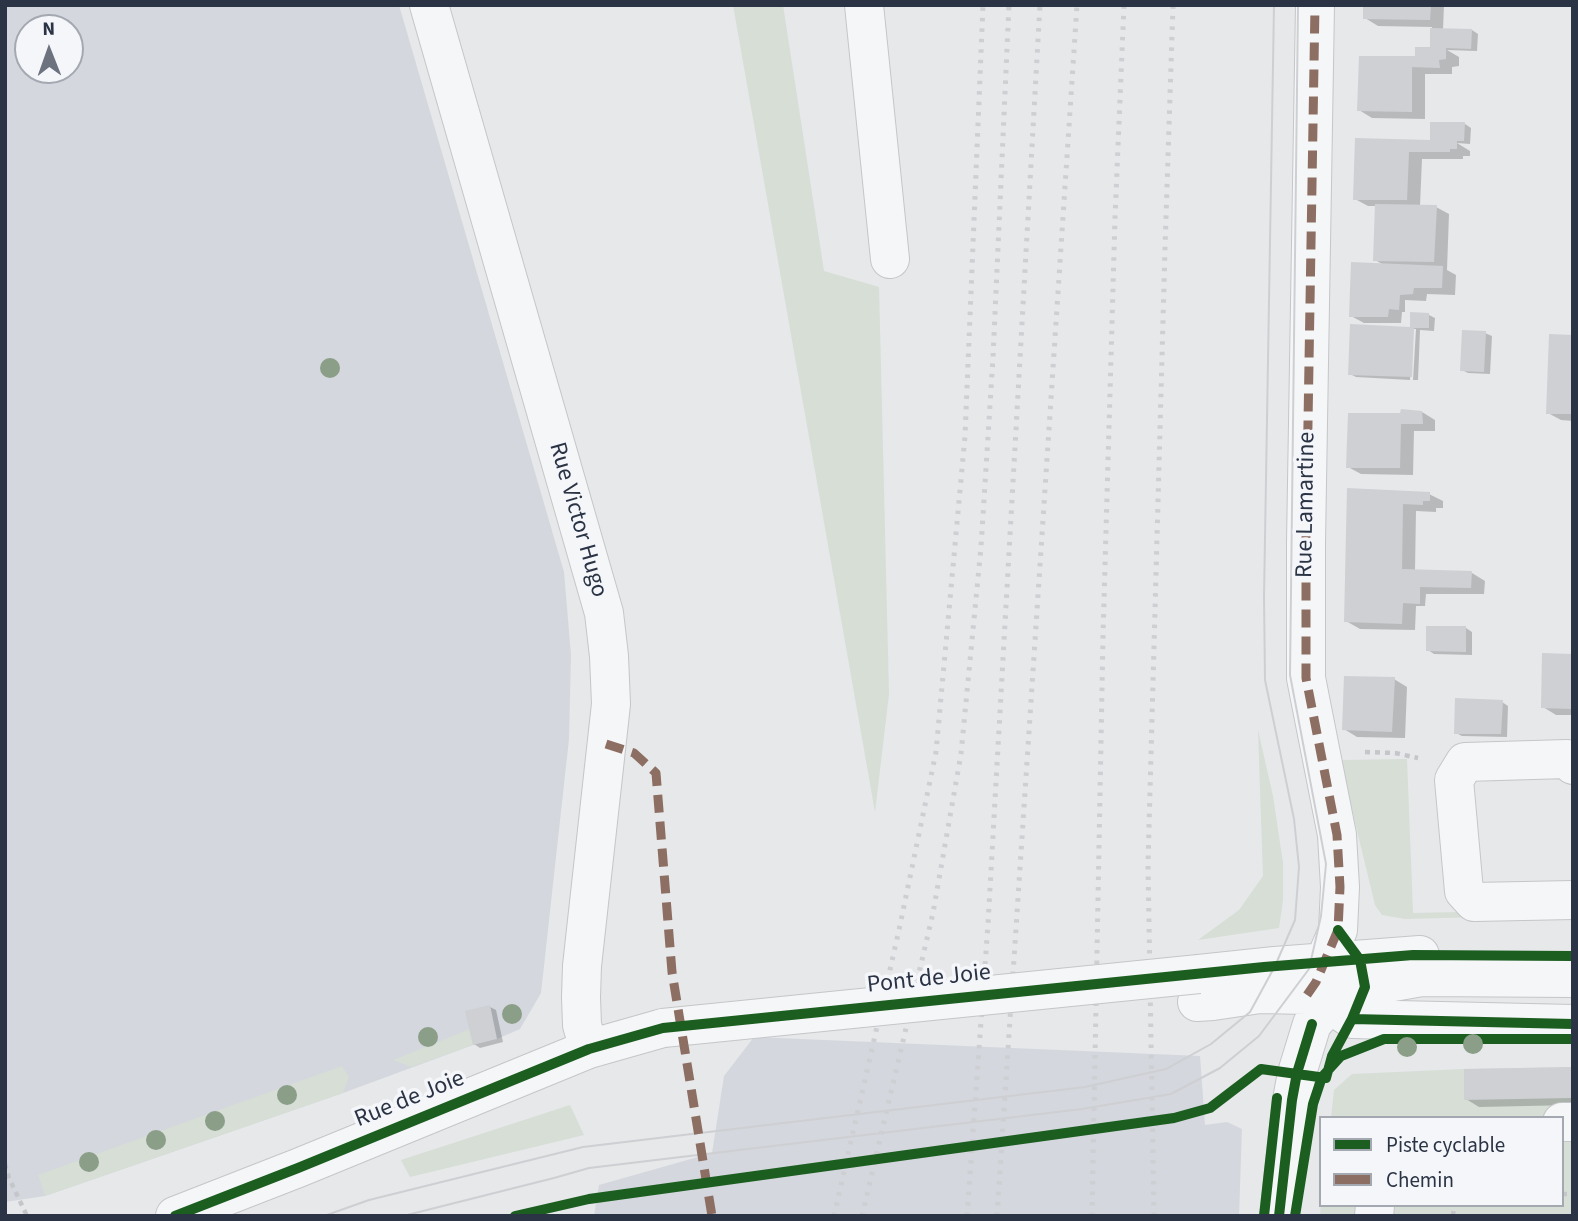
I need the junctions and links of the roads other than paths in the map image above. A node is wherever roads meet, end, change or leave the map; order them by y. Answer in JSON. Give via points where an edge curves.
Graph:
{"nodes":[{"id":1,"x":429,"y":5,"type":"edge"},
{"id":2,"x":864,"y":5,"type":"edge"},
{"id":3,"x":1315,"y":5,"type":"edge"},
{"id":4,"x":890,"y":259,"type":"dead end"},
{"id":5,"x":1573,"y":765,"type":"edge"},
{"id":6,"x":1573,"y":900,"type":"edge"},
{"id":7,"x":1331,"y":946,"type":"junction"},
{"id":8,"x":1573,"y":956,"type":"edge"},
{"id":9,"x":1573,"y":978,"type":"edge"},
{"id":10,"x":1198,"y":988,"type":"junction"},
{"id":11,"x":1317,"y":1008,"type":"junction"},
{"id":12,"x":1573,"y":1024,"type":"edge"},
{"id":13,"x":664,"y":1040,"type":"joint"},
{"id":14,"x":589,"y":1049,"type":"junction"},
{"id":15,"x":175,"y":1216,"type":"edge"},
{"id":16,"x":1279,"y":1216,"type":"edge"}],
"edges":[{"from":1,"to":14,"type":"street","name":"Rue Victor Hugo","via":[[604,613],[611,704],[581,997]]},
{"from":2,"to":4,"type":"street"},
{"from":3,"to":7,"type":"street","name":"Rue Lamartine","via":[[1306,678],[1337,835],[1340,887]]},
{"from":5,"to":6,"type":"street","via":[[1567,759],[1465,762],[1454,780],[1464,891],[1474,902]]},
{"from":7,"to":8,"type":"street","via":[[1413,955]]},
{"from":7,"to":10,"type":"street"},
{"from":7,"to":11,"type":"street","name":"Rue Lamartine","via":[[1316,982]]},
{"from":9,"to":11,"type":"street","via":[[1422,976],[1353,989]]},
{"from":10,"to":11,"type":"street","via":[[1213,1001],[1260,995]]},
{"from":10,"to":13,"type":"street","name":"Pont de Joie"},
{"from":11,"to":12,"type":"street","via":[[1352,1019]]},
{"from":11,"to":16,"type":"street","name":"Rue Lamartine","via":[[1292,1100]]},
{"from":13,"to":14,"type":"street","name":"Rue de Joie"},
{"from":14,"to":15,"type":"street","name":"Rue de Joie"}]}
